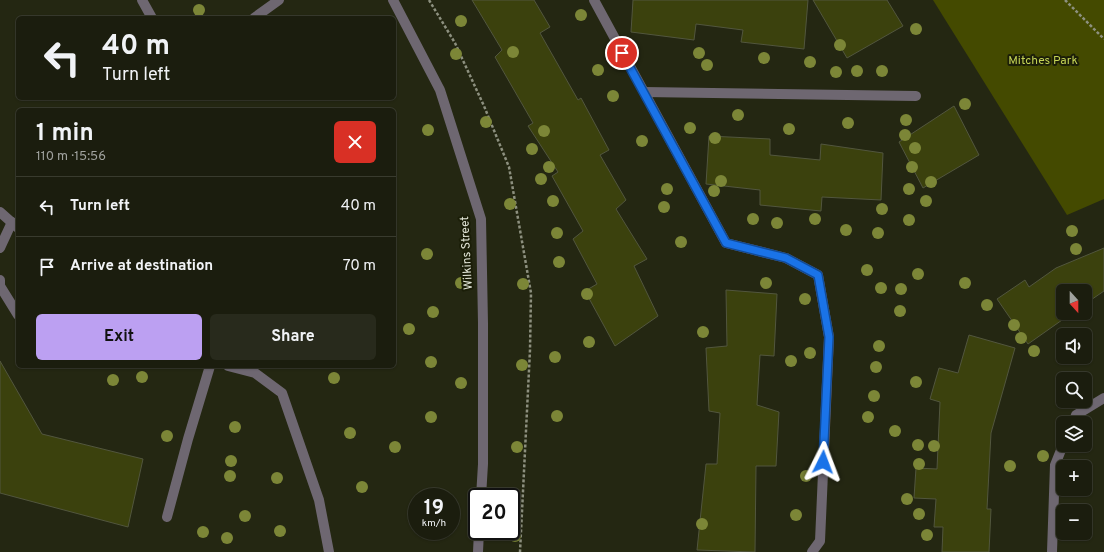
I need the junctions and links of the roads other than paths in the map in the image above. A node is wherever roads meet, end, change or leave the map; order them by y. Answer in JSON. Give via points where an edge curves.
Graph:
{"nodes":[{"id":1,"x":142,"y":0,"type":"edge"},
{"id":2,"x":279,"y":0,"type":"edge"},
{"id":3,"x":392,"y":0,"type":"edge"},
{"id":4,"x":594,"y":0,"type":"edge"},
{"id":5,"x":151,"y":16,"type":"edge"},
{"id":6,"x":257,"y":16,"type":"edge"},
{"id":7,"x":644,"y":92,"type":"junction"},
{"id":8,"x":916,"y":96,"type":"dead end"},
{"id":9,"x":0,"y":212,"type":"edge"},
{"id":10,"x":15,"y":225,"type":"edge"},
{"id":11,"x":0,"y":248,"type":"edge"},
{"id":12,"x":0,"y":280,"type":"edge"},
{"id":13,"x":16,"y":312,"type":"edge"},
{"id":14,"x":209,"y":368,"type":"edge"},
{"id":15,"x":236,"y":368,"type":"edge"},
{"id":16,"x":1104,"y":398,"type":"edge"},
{"id":17,"x":1076,"y":416,"type":"edge"},
{"id":18,"x":1061,"y":452,"type":"edge"},
{"id":19,"x":482,"y":488,"type":"edge"},
{"id":20,"x":167,"y":517,"type":"dead end"},
{"id":21,"x":479,"y":540,"type":"edge"},
{"id":22,"x":329,"y":552,"type":"edge"},
{"id":23,"x":478,"y":552,"type":"edge"},
{"id":24,"x":812,"y":552,"type":"edge"},
{"id":25,"x":1052,"y":552,"type":"edge"}],
"edges":[{"from":1,"to":5,"type":"street"},
{"from":2,"to":6,"type":"street"},
{"from":3,"to":19,"type":"street","name":"Wilkins Street","via":[[440,90],[481,219]]},
{"from":4,"to":7,"type":"street"},
{"from":7,"to":8,"type":"street"},
{"from":7,"to":24,"type":"street","via":[[726,243],[786,258],[818,275],[829,337],[820,541]]},
{"from":9,"to":10,"type":"street"},
{"from":10,"to":11,"type":"street"},
{"from":12,"to":13,"type":"street","via":[[0,286]]},
{"from":14,"to":20,"type":"street"},
{"from":15,"to":22,"type":"street","via":[[255,373],[282,393],[319,500]]},
{"from":16,"to":17,"type":"street"},
{"from":18,"to":25,"type":"street","via":[[1055,465]]},
{"from":21,"to":23,"type":"street"}]}
